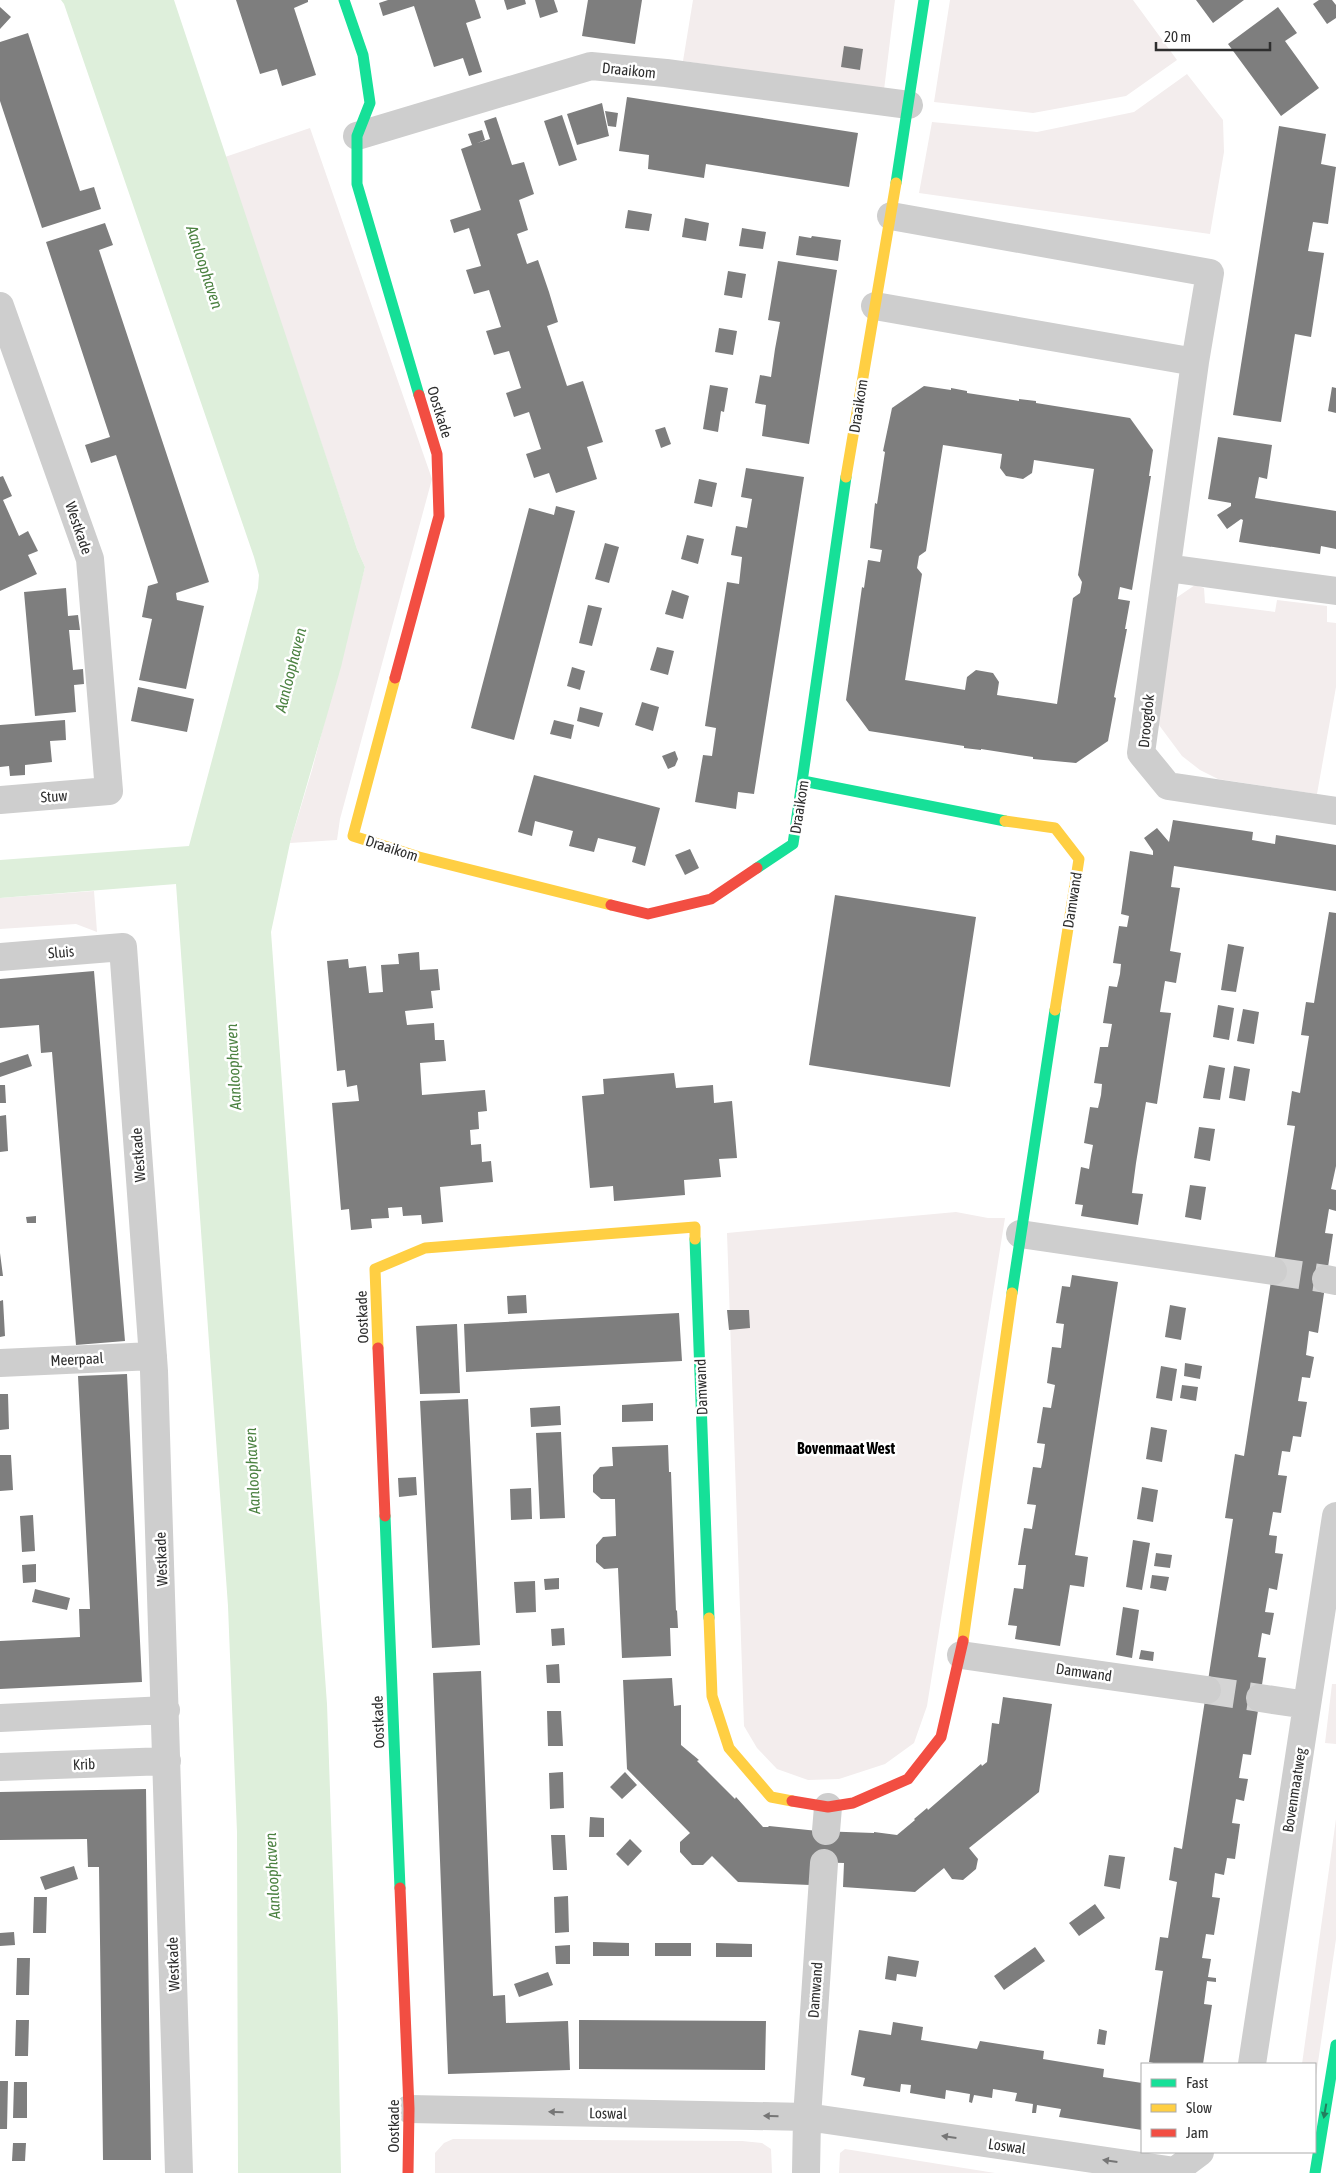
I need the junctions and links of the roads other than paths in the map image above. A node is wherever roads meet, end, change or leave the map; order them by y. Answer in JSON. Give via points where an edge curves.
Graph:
{"nodes":[{"id":1,"x":344,"y":0,"type":"edge"},
{"id":2,"x":924,"y":0,"type":"edge"},
{"id":3,"x":909,"y":105,"type":"junction"},
{"id":4,"x":357,"y":136,"type":"junction"},
{"id":5,"x":891,"y":216,"type":"junction"},
{"id":6,"x":0,"y":306,"type":"edge"},
{"id":7,"x":874,"y":306,"type":"junction"},
{"id":8,"x":1196,"y":362,"type":"junction"},
{"id":9,"x":1167,"y":568,"type":"junction"},
{"id":10,"x":1336,"y":591,"type":"edge"},
{"id":11,"x":803,"y":781,"type":"junction"},
{"id":12,"x":109,"y":792,"type":"joint"},
{"id":13,"x":0,"y":800,"type":"edge"},
{"id":14,"x":1336,"y":811,"type":"edge"},
{"id":15,"x":353,"y":836,"type":"joint"},
{"id":16,"x":122,"y":947,"type":"joint"},
{"id":17,"x":0,"y":957,"type":"edge"},
{"id":18,"x":1020,"y":1234,"type":"junction"},
{"id":19,"x":375,"y":1269,"type":"joint"},
{"id":20,"x":1273,"y":1271,"type":"tunnel mouth"},
{"id":21,"x":153,"y":1356,"type":"junction"},
{"id":22,"x":0,"y":1363,"type":"edge"},
{"id":23,"x":1336,"y":1516,"type":"edge"},
{"id":24,"x":961,"y":1655,"type":"junction"},
{"id":25,"x":1207,"y":1690,"type":"tunnel mouth"},
{"id":26,"x":1260,"y":1698,"type":"tunnel mouth"},
{"id":27,"x":1307,"y":1705,"type":"junction"},
{"id":28,"x":166,"y":1710,"type":"junction"},
{"id":29,"x":0,"y":1718,"type":"edge"},
{"id":30,"x":167,"y":1761,"type":"junction"},
{"id":31,"x":0,"y":1767,"type":"edge"},
{"id":32,"x":824,"y":1862,"type":"dead end"},
{"id":33,"x":1336,"y":2046,"type":"edge"},
{"id":34,"x":1252,"y":2063,"type":"edge"},
{"id":35,"x":409,"y":2109,"type":"junction"},
{"id":36,"x":807,"y":2117,"type":"junction"},
{"id":37,"x":1199,"y":2153,"type":"edge"},
{"id":38,"x":1176,"y":2172,"type":"edge"},
{"id":39,"x":179,"y":2173,"type":"edge"},
{"id":40,"x":408,"y":2173,"type":"edge"},
{"id":41,"x":806,"y":2173,"type":"edge"},
{"id":42,"x":1315,"y":2173,"type":"edge"}],
"edges":[{"from":1,"to":4,"type":"street","name":"Oostkade","via":[[363,55],[370,103]]},
{"from":2,"to":3,"type":"street","name":"Draaikom"},
{"from":3,"to":4,"type":"street","name":"Draaikom","via":[[591,66]]},
{"from":3,"to":5,"type":"street","name":"Draaikom"},
{"from":4,"to":15,"type":"street","name":"Oostkade","via":[[356,184],[437,454],[439,516]]},
{"from":5,"to":7,"type":"street","name":"Draaikom"},
{"from":5,"to":8,"type":"street","via":[[1210,273]]},
{"from":6,"to":12,"type":"street","name":"Westkade","via":[[90,559]]},
{"from":7,"to":8,"type":"street"},
{"from":7,"to":11,"type":"street","name":"Draaikom"},
{"from":8,"to":9,"type":"street","name":"Droogdok"},
{"from":9,"to":10,"type":"street"},
{"from":9,"to":14,"type":"street","name":"Droogdok","via":[[1141,753],[1168,786]]},
{"from":11,"to":15,"type":"street","name":"Draaikom","via":[[792,844],[711,899],[648,914],[419,858]]},
{"from":11,"to":18,"type":"street","name":"Damwand","via":[[1014,823],[1055,828],[1079,859]]},
{"from":12,"to":13,"type":"street","name":"Stuw"},
{"from":16,"to":17,"type":"street","name":"Sluis"},
{"from":16,"to":21,"type":"street","name":"Westkade"},
{"from":18,"to":20,"type":"street"},
{"from":18,"to":24,"type":"street","name":"Damwand"},
{"from":19,"to":24,"type":"street","name":"Damwand","via":[[426,1248],[696,1227],[712,1696],[730,1748],[771,1797],[827,1819],[853,1803],[908,1779],[941,1737]]},
{"from":19,"to":35,"type":"street","name":"Oostkade"},
{"from":21,"to":22,"type":"street","name":"Meerpaal"},
{"from":21,"to":28,"type":"street","name":"Westkade"},
{"from":23,"to":27,"type":"street","name":"Bovenmaatweg"},
{"from":24,"to":25,"type":"street","name":"Damwand"},
{"from":26,"to":27,"type":"street"},
{"from":27,"to":34,"type":"street","name":"Bovenmaatweg"},
{"from":28,"to":29,"type":"street"},
{"from":28,"to":30,"type":"street","name":"Westkade"},
{"from":30,"to":31,"type":"street","name":"Krib"},
{"from":30,"to":39,"type":"street","name":"Westkade"},
{"from":32,"to":36,"type":"street","name":"Damwand"},
{"from":33,"to":42,"type":"street","one_way":true},
{"from":36,"to":35,"type":"street","name":"Loswal","one_way":true},
{"from":35,"to":40,"type":"street","name":"Oostkade"},
{"from":38,"to":36,"type":"street","name":"Loswal","one_way":true},
{"from":36,"to":41,"type":"street"},
{"from":37,"to":38,"type":"street"}]}
